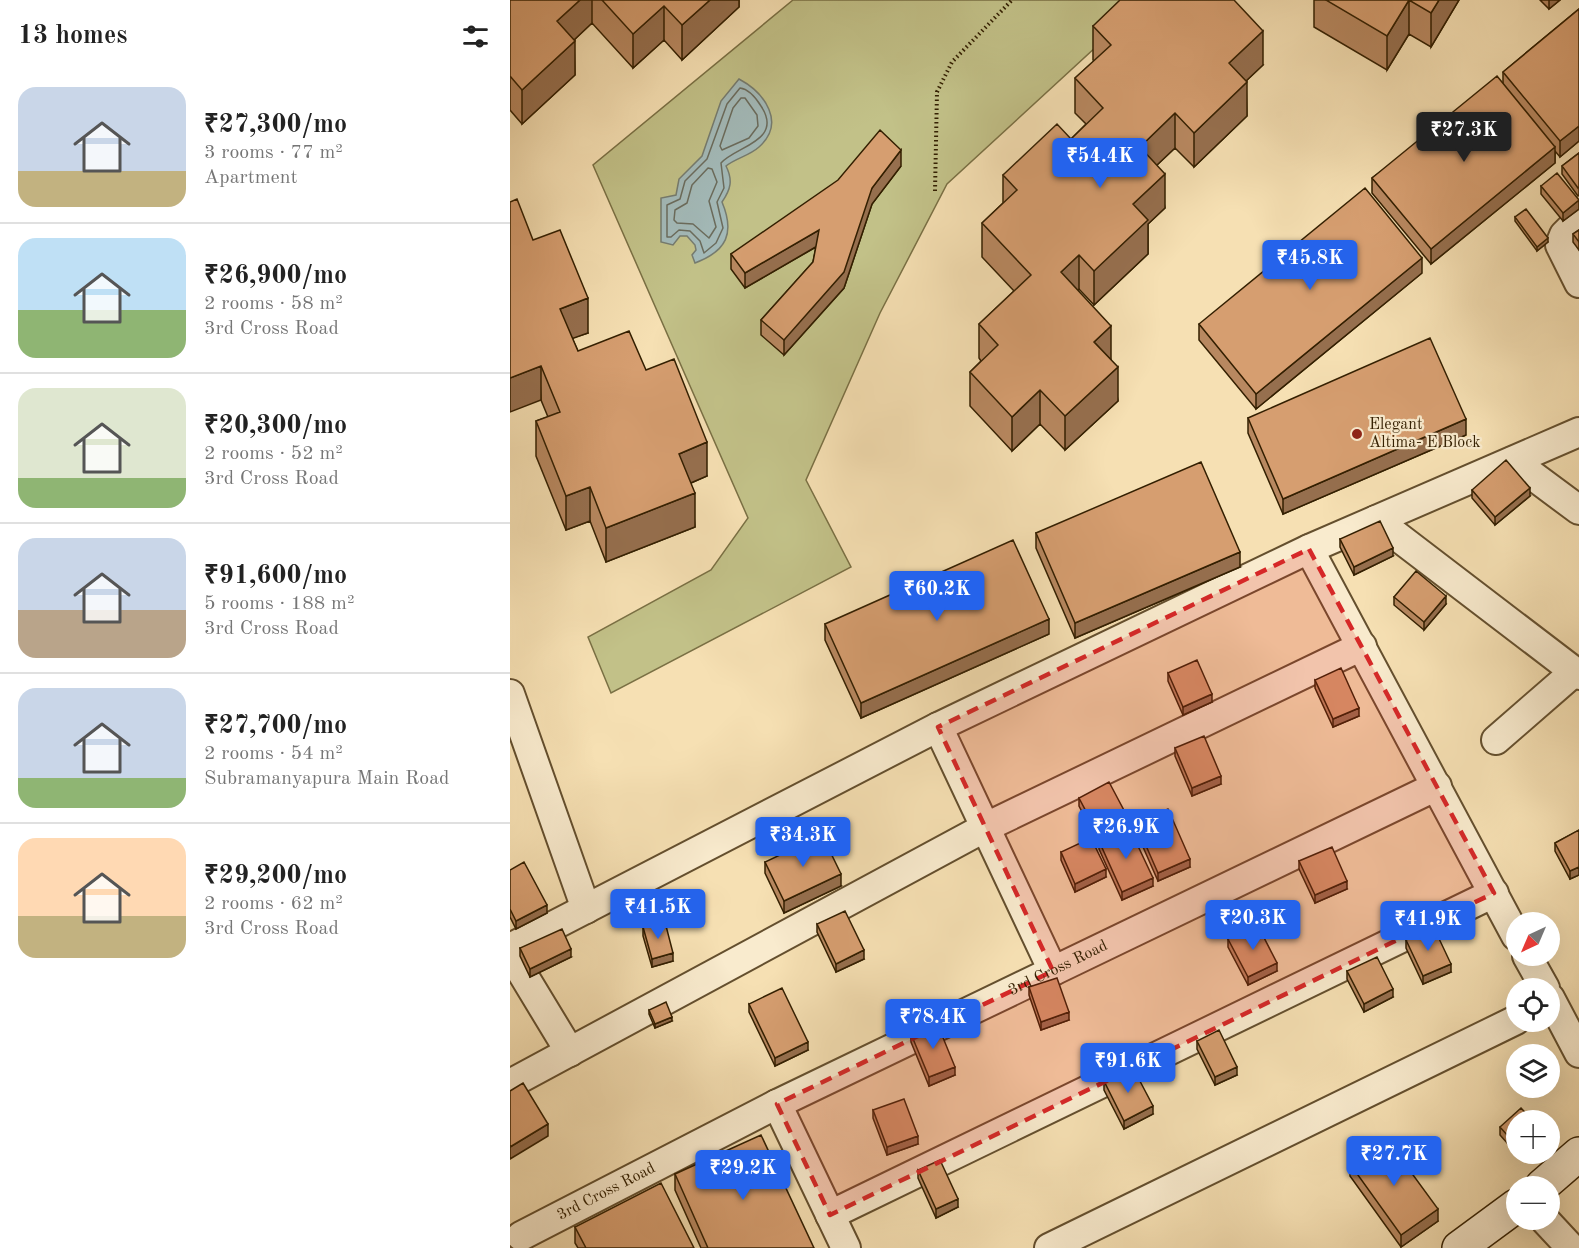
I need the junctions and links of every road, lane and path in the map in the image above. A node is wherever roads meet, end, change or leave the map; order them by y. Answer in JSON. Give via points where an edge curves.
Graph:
{"nodes":[{"id":1,"x":1012,"y":0,"type":"edge"},
{"id":2,"x":935,"y":192,"type":"dead end"},
{"id":3,"x":1579,"y":220,"type":"edge"},
{"id":4,"x":1579,"y":283,"type":"edge"},
{"id":5,"x":1579,"y":432,"type":"edge"},
{"id":6,"x":1513,"y":461,"type":"junction"},
{"id":7,"x":1579,"y":510,"type":"edge"},
{"id":8,"x":1376,"y":519,"type":"junction"},
{"id":9,"x":1309,"y":549,"type":"junction"},
{"id":10,"x":1362,"y":646,"type":"junction"},
{"id":11,"x":1576,"y":674,"type":"edge"},
{"id":12,"x":510,"y":694,"type":"edge"},
{"id":13,"x":938,"y":727,"type":"junction"},
{"id":14,"x":1496,"y":740,"type":"dead end"},
{"id":15,"x":1437,"y":786,"type":"junction"},
{"id":16,"x":986,"y":827,"type":"junction"},
{"id":17,"x":1494,"y":893,"type":"junction"},
{"id":18,"x":586,"y":909,"type":"junction"},
{"id":19,"x":1506,"y":916,"type":"edge"},
{"id":20,"x":510,"y":948,"type":"edge"},
{"id":21,"x":510,"y":953,"type":"edge"},
{"id":22,"x":1053,"y":971,"type":"junction"},
{"id":23,"x":1560,"y":1018,"type":"edge"},
{"id":24,"x":1506,"y":1025,"type":"edge"},
{"id":25,"x":570,"y":1052,"type":"junction"},
{"id":26,"x":1579,"y":1053,"type":"edge"},
{"id":27,"x":510,"y":1084,"type":"edge"},
{"id":28,"x":777,"y":1104,"type":"junction"},
{"id":29,"x":1579,"y":1154,"type":"edge"},
{"id":30,"x":1554,"y":1176,"type":"edge"},
{"id":31,"x":1506,"y":1213,"type":"edge"},
{"id":32,"x":830,"y":1215,"type":"junction"},
{"id":33,"x":1554,"y":1230,"type":"edge"},
{"id":34,"x":520,"y":1234,"type":"edge"},
{"id":35,"x":846,"y":1248,"type":"edge"},
{"id":36,"x":1049,"y":1248,"type":"edge"},
{"id":37,"x":1459,"y":1248,"type":"edge"},
{"id":38,"x":1570,"y":1248,"type":"edge"}],
"edges":[{"from":1,"to":2,"type":"path","via":[[952,62],[937,92]]},
{"from":3,"to":4,"type":"street","via":[[1560,245]]},
{"from":5,"to":6,"type":"street"},
{"from":6,"to":7,"type":"street"},
{"from":6,"to":8,"type":"street"},
{"from":8,"to":9,"type":"street"},
{"from":8,"to":11,"type":"street"},
{"from":9,"to":10,"type":"street"},
{"from":9,"to":13,"type":"street"},
{"from":10,"to":15,"type":"street"},
{"from":10,"to":16,"type":"street"},
{"from":11,"to":14,"type":"street"},
{"from":12,"to":18,"type":"street"},
{"from":13,"to":16,"type":"street"},
{"from":13,"to":18,"type":"street"},
{"from":15,"to":17,"type":"street"},
{"from":15,"to":22,"type":"street","name":"3rd Cross Road"},
{"from":16,"to":22,"type":"street"},
{"from":16,"to":25,"type":"street"},
{"from":17,"to":19,"type":"street"},
{"from":17,"to":32,"type":"street"},
{"from":18,"to":20,"type":"street"},
{"from":21,"to":25,"type":"street"},
{"from":22,"to":28,"type":"street","name":"3rd Cross Road"},
{"from":23,"to":26,"type":"street"},
{"from":24,"to":36,"type":"street"},
{"from":25,"to":27,"type":"street"},
{"from":28,"to":32,"type":"street"},
{"from":28,"to":34,"type":"street","name":"3rd Cross Road"},
{"from":29,"to":30,"type":"street"},
{"from":31,"to":37,"type":"street"},
{"from":32,"to":35,"type":"street"},
{"from":33,"to":38,"type":"street"}]}
